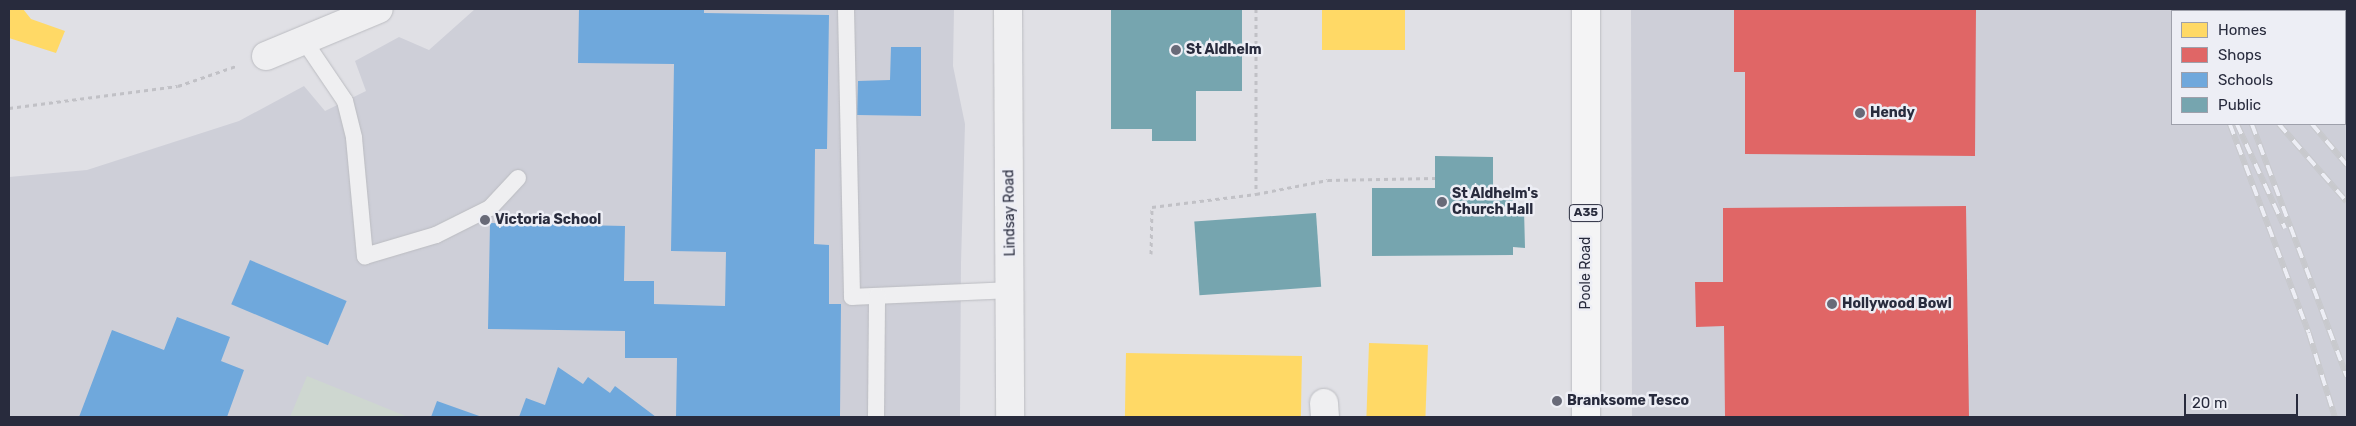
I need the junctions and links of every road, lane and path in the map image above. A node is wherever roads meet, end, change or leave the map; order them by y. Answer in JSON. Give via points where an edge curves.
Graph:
{"nodes":[{"id":1,"x":379,"y":9,"type":"edge"},
{"id":2,"x":846,"y":9,"type":"edge"},
{"id":3,"x":1008,"y":9,"type":"edge"},
{"id":4,"x":1256,"y":9,"type":"edge"},
{"id":5,"x":1586,"y":9,"type":"edge"},
{"id":6,"x":305,"y":42,"type":"junction"},
{"id":7,"x":266,"y":56,"type":"joint"},
{"id":8,"x":9,"y":108,"type":"edge"},
{"id":9,"x":518,"y":178,"type":"dead end"},
{"id":10,"x":1435,"y":178,"type":"dead end"},
{"id":11,"x":1256,"y":194,"type":"junction"},
{"id":12,"x":1151,"y":254,"type":"dead end"},
{"id":13,"x":1011,"y":290,"type":"junction"},
{"id":14,"x":877,"y":296,"type":"junction"},
{"id":15,"x":876,"y":417,"type":"edge"},
{"id":16,"x":1010,"y":417,"type":"edge"},
{"id":17,"x":1586,"y":417,"type":"edge"}],
"edges":[{"from":1,"to":6,"type":"street"},
{"from":2,"to":14,"type":"lane","via":[[852,297]]},
{"from":3,"to":13,"type":"street","name":"Lindsay Road"},
{"from":4,"to":11,"type":"path"},
{"from":5,"to":17,"type":"highway","name":"Poole Road","number":"A35"},
{"from":6,"to":7,"type":"street"},
{"from":6,"to":9,"type":"lane","via":[[345,101],[354,138],[365,256],[436,235],[490,208]]},
{"from":7,"to":8,"type":"path","via":[[178,86]]},
{"from":10,"to":11,"type":"path","via":[[1328,180]]},
{"from":11,"to":12,"type":"path","via":[[1152,207]]},
{"from":13,"to":14,"type":"lane"},
{"from":13,"to":16,"type":"street","name":"Lindsay Road"},
{"from":14,"to":15,"type":"lane"}]}
